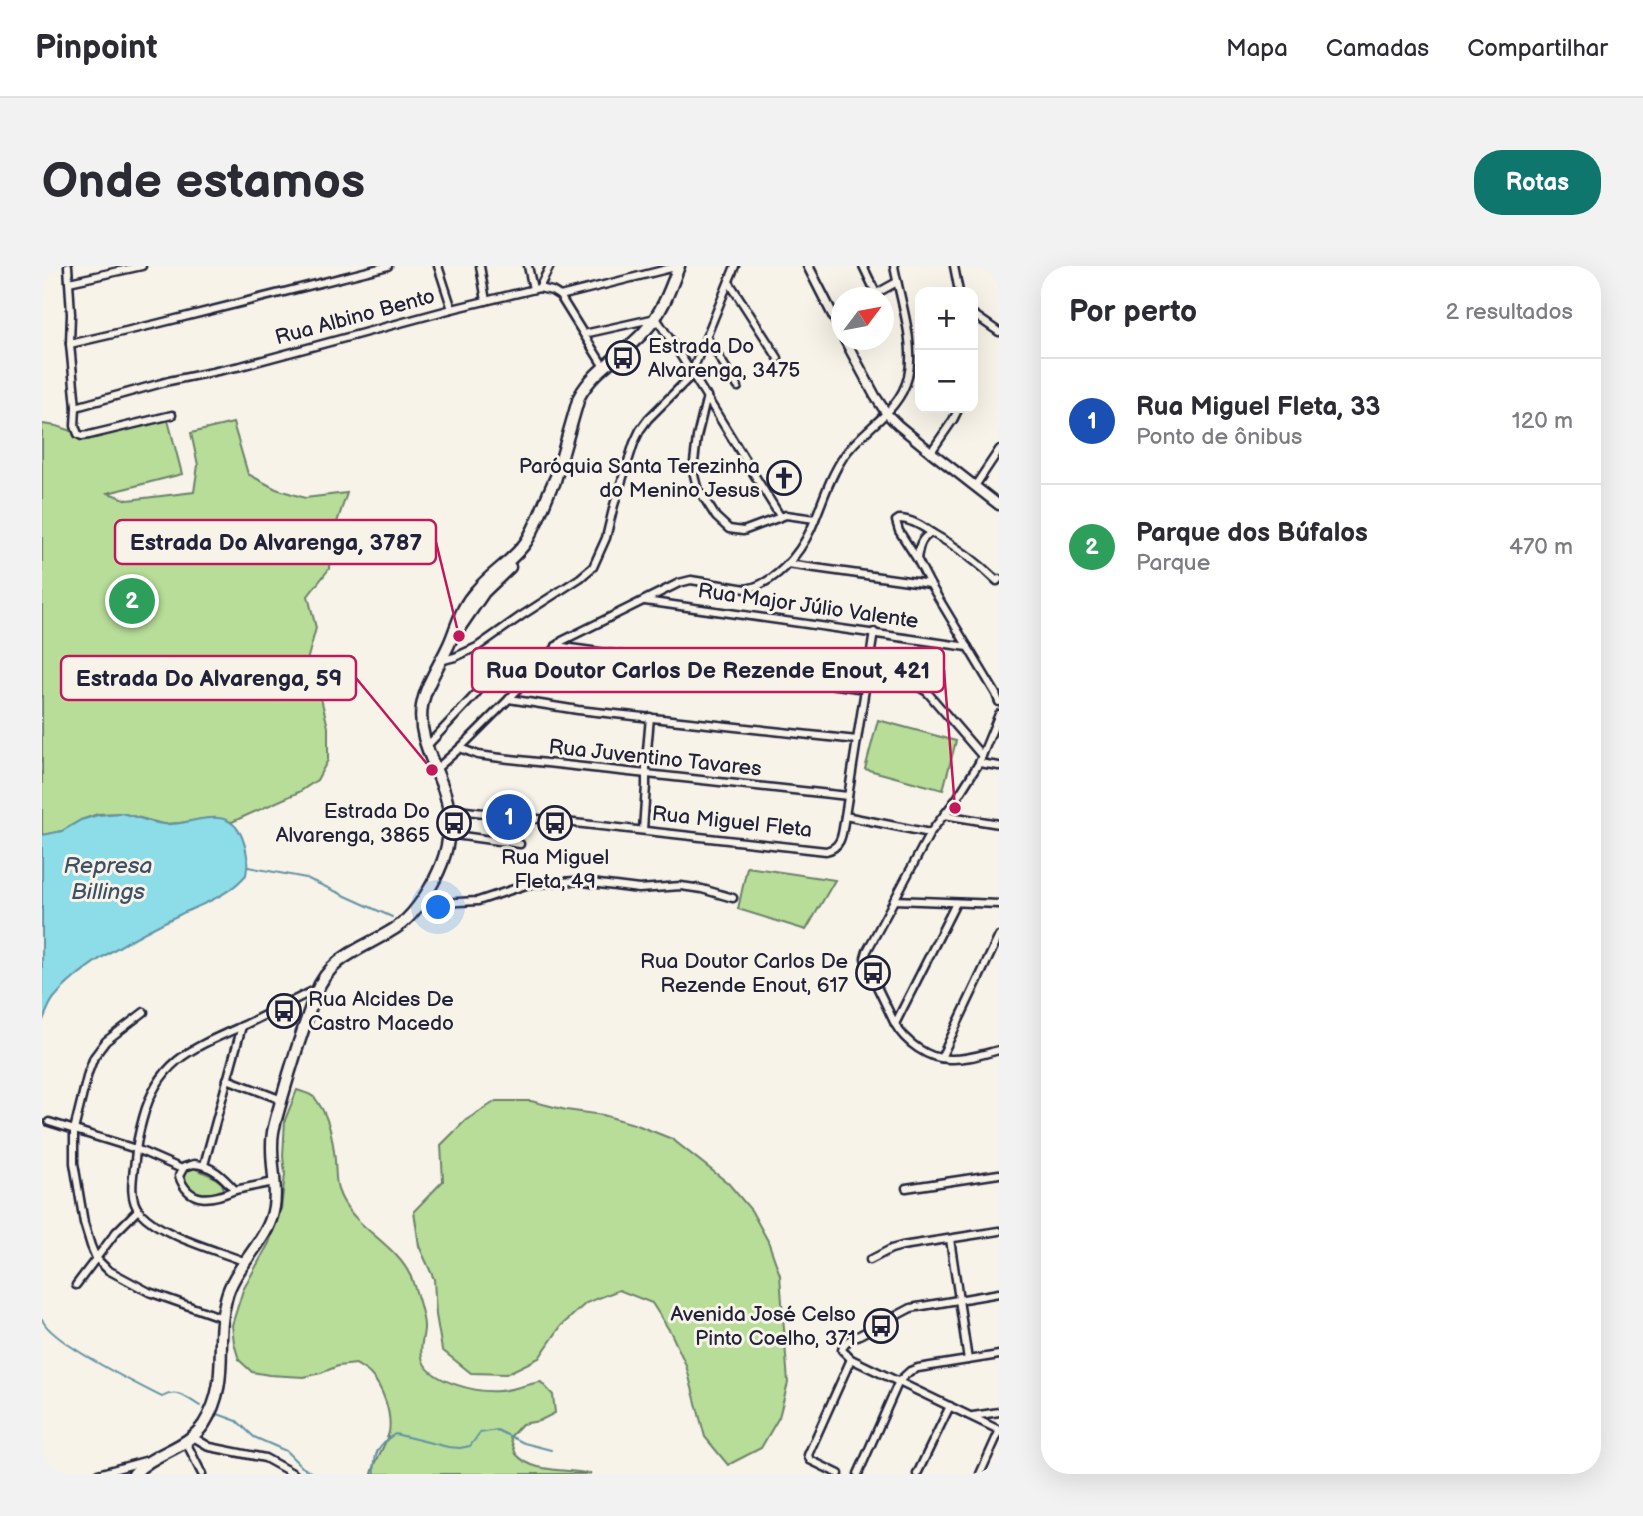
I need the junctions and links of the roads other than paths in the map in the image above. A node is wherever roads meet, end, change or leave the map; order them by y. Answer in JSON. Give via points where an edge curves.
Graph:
{"nodes":[{"id":1,"x":68,"y":266,"type":"edge"},
{"id":2,"x":388,"y":266,"type":"edge"},
{"id":3,"x":438,"y":266,"type":"edge"},
{"id":4,"x":480,"y":266,"type":"edge"},
{"id":5,"x":528,"y":266,"type":"edge"},
{"id":6,"x":550,"y":266,"type":"edge"},
{"id":7,"x":680,"y":266,"type":"edge"},
{"id":8,"x":735,"y":266,"type":"edge"},
{"id":9,"x":808,"y":266,"type":"edge"},
{"id":10,"x":863,"y":266,"type":"edge"},
{"id":11,"x":894,"y":266,"type":"edge"},
{"id":12,"x":954,"y":266,"type":"edge"},
{"id":13,"x":138,"y":267,"type":"edge"},
{"id":14,"x":69,"y":282,"type":"junction"},
{"id":15,"x":729,"y":282,"type":"junction"},
{"id":16,"x":897,"y":282,"type":"junction"},
{"id":17,"x":873,"y":287,"type":"edge"},
{"id":18,"x":887,"y":287,"type":"edge"},
{"id":19,"x":958,"y":287,"type":"edge"},
{"id":20,"x":536,"y":289,"type":"junction"},
{"id":21,"x":560,"y":296,"type":"junction"},
{"id":22,"x":486,"y":300,"type":"junction"},
{"id":23,"x":452,"y":309,"type":"junction"},
{"id":24,"x":831,"y":312,"type":"edge"},
{"id":25,"x":978,"y":317,"type":"edge"},
{"id":26,"x":656,"y":318,"type":"junction"},
{"id":27,"x":999,"y":332,"type":"edge"},
{"id":28,"x":584,"y":334,"type":"junction"},
{"id":29,"x":707,"y":338,"type":"junction"},
{"id":30,"x":70,"y":344,"type":"junction"},
{"id":31,"x":850,"y":350,"type":"edge"},
{"id":32,"x":778,"y":358,"type":"dead end"},
{"id":33,"x":604,"y":367,"type":"junction"},
{"id":34,"x":693,"y":372,"type":"junction"},
{"id":35,"x":738,"y":387,"type":"dead end"},
{"id":36,"x":707,"y":396,"type":"junction"},
{"id":37,"x":76,"y":407,"type":"junction"},
{"id":38,"x":956,"y":413,"type":"edge"},
{"id":39,"x":887,"y":414,"type":"junction"},
{"id":40,"x":172,"y":415,"type":"dead end"},
{"id":41,"x":999,"y":450,"type":"edge"},
{"id":42,"x":931,"y":452,"type":"junction"},
{"id":43,"x":975,"y":486,"type":"junction"},
{"id":44,"x":999,"y":505,"type":"edge"},
{"id":45,"x":780,"y":516,"type":"junction"},
{"id":46,"x":815,"y":519,"type":"junction"},
{"id":47,"x":932,"y":533,"type":"junction"},
{"id":48,"x":917,"y":559,"type":"junction"},
{"id":49,"x":787,"y":564,"type":"junction"},
{"id":50,"x":998,"y":581,"type":"edge"},
{"id":51,"x":930,"y":584,"type":"junction"},
{"id":52,"x":643,"y":601,"type":"junction"},
{"id":53,"x":874,"y":632,"type":"junction"},
{"id":54,"x":556,"y":646,"type":"junction"},
{"id":55,"x":968,"y":647,"type":"junction"},
{"id":56,"x":440,"y":661,"type":"junction"},
{"id":57,"x":495,"y":670,"type":"dead end"},
{"id":58,"x":867,"y":678,"type":"junction"},
{"id":59,"x":865,"y":689,"type":"junction"},
{"id":60,"x":509,"y":699,"type":"junction"},
{"id":61,"x":999,"y":702,"type":"edge"},
{"id":62,"x":999,"y":714,"type":"edge"},
{"id":63,"x":650,"y":718,"type":"junction"},
{"id":64,"x":857,"y":740,"type":"junction"},
{"id":65,"x":426,"y":747,"type":"junction"},
{"id":66,"x":460,"y":748,"type":"junction"},
{"id":67,"x":981,"y":759,"type":"junction"},
{"id":68,"x":999,"y":766,"type":"edge"},
{"id":69,"x":435,"y":769,"type":"junction"},
{"id":70,"x":646,"y":774,"type":"junction"},
{"id":71,"x":848,"y":796,"type":"junction"},
{"id":72,"x":448,"y":809,"type":"junction"},
{"id":73,"x":944,"y":815,"type":"junction"},
{"id":74,"x":845,"y":816,"type":"junction"},
{"id":75,"x":999,"y":824,"type":"edge"},
{"id":76,"x":643,"y":830,"type":"junction"},
{"id":77,"x":930,"y":833,"type":"junction"},
{"id":78,"x":448,"y":834,"type":"junction"},
{"id":79,"x":520,"y":844,"type":"dead end"},
{"id":80,"x":733,"y":898,"type":"dead end"},
{"id":81,"x":894,"y":900,"type":"junction"},
{"id":82,"x":956,"y":903,"type":"junction"},
{"id":83,"x":419,"y":904,"type":"junction"},
{"id":84,"x":999,"y":904,"type":"edge"},
{"id":85,"x":999,"y":936,"type":"edge"},
{"id":86,"x":317,"y":989,"type":"junction"},
{"id":87,"x":144,"y":1012,"type":"dead end"},
{"id":88,"x":895,"y":1024,"type":"junction"},
{"id":89,"x":242,"y":1026,"type":"junction"},
{"id":90,"x":999,"y":1051,"type":"edge"},
{"id":91,"x":941,"y":1058,"type":"junction"},
{"id":92,"x":227,"y":1079,"type":"junction"},
{"id":93,"x":282,"y":1100,"type":"junction"},
{"id":94,"x":49,"y":1122,"type":"dead end"},
{"id":95,"x":74,"y":1130,"type":"junction"},
{"id":96,"x":135,"y":1149,"type":"junction"},
{"id":97,"x":204,"y":1165,"type":"junction"},
{"id":98,"x":182,"y":1169,"type":"junction"},
{"id":99,"x":999,"y":1174,"type":"edge"},
{"id":100,"x":274,"y":1182,"type":"junction"},
{"id":101,"x":906,"y":1188,"type":"dead end"},
{"id":102,"x":235,"y":1190,"type":"junction"},
{"id":103,"x":138,"y":1210,"type":"junction"},
{"id":104,"x":999,"y":1231,"type":"edge"},
{"id":105,"x":950,"y":1239,"type":"junction"},
{"id":106,"x":96,"y":1258,"type":"junction"},
{"id":107,"x":870,"y":1260,"type":"dead end"},
{"id":108,"x":246,"y":1262,"type":"junction"},
{"id":109,"x":76,"y":1285,"type":"dead end"},
{"id":110,"x":999,"y":1293,"type":"edge"},
{"id":111,"x":958,"y":1299,"type":"junction"},
{"id":112,"x":223,"y":1318,"type":"junction"},
{"id":113,"x":999,"y":1355,"type":"edge"},
{"id":114,"x":851,"y":1359,"type":"junction"},
{"id":115,"x":968,"y":1360,"type":"junction"},
{"id":116,"x":899,"y":1381,"type":"junction"},
{"id":117,"x":950,"y":1406,"type":"junction"},
{"id":118,"x":999,"y":1412,"type":"edge"},
{"id":119,"x":971,"y":1416,"type":"junction"},
{"id":120,"x":999,"y":1431,"type":"edge"},
{"id":121,"x":190,"y":1440,"type":"junction"},
{"id":122,"x":153,"y":1458,"type":"junction"},
{"id":123,"x":860,"y":1471,"type":"edge"},
{"id":124,"x":98,"y":1474,"type":"edge"},
{"id":125,"x":134,"y":1474,"type":"edge"},
{"id":126,"x":202,"y":1474,"type":"edge"},
{"id":127,"x":294,"y":1474,"type":"edge"},
{"id":128,"x":839,"y":1474,"type":"edge"},
{"id":129,"x":917,"y":1474,"type":"edge"},
{"id":130,"x":980,"y":1474,"type":"edge"}],
"edges":[{"from":1,"to":14,"type":"street"},
{"from":2,"to":30,"type":"street"},
{"from":3,"to":23,"type":"street"},
{"from":4,"to":22,"type":"street"},
{"from":5,"to":20,"type":"street"},
{"from":6,"to":20,"type":"street"},
{"from":7,"to":21,"type":"street"},
{"from":7,"to":26,"type":"main road"},
{"from":8,"to":15,"type":"street"},
{"from":9,"to":24,"type":"main road"},
{"from":10,"to":17,"type":"street"},
{"from":11,"to":16,"type":"street"},
{"from":12,"to":19,"type":"street"},
{"from":13,"to":14,"type":"street"},
{"from":14,"to":30,"type":"street"},
{"from":15,"to":29,"type":"street"},
{"from":15,"to":32,"type":"street"},
{"from":16,"to":18,"type":"street"},
{"from":16,"to":39,"type":"street","via":[[910,364],[903,392]]},
{"from":20,"to":21,"type":"street","via":[[552,290]]},
{"from":20,"to":22,"type":"street","name":"Rua Albino Bento"},
{"from":21,"to":28,"type":"street"},
{"from":22,"to":23,"type":"street","name":"Rua Albino Bento"},
{"from":23,"to":37,"type":"street","name":"Rua Albino Bento"},
{"from":25,"to":27,"type":"street"},
{"from":26,"to":28,"type":"street"},
{"from":26,"to":33,"type":"main road"},
{"from":26,"to":34,"type":"street"},
{"from":28,"to":33,"type":"street"},
{"from":29,"to":34,"type":"street"},
{"from":29,"to":35,"type":"street"},
{"from":30,"to":37,"type":"street"},
{"from":31,"to":39,"type":"main road"},
{"from":33,"to":56,"type":"main road","via":[[579,397],[555,479],[526,543],[468,600]]},
{"from":34,"to":36,"type":"street"},
{"from":34,"to":56,"type":"street","via":[[640,430],[593,567],[477,647]]},
{"from":36,"to":45,"type":"street"},
{"from":36,"to":45,"type":"street","via":[[693,460],[697,487],[729,529],[743,531]]},
{"from":37,"to":40,"type":"street","via":[[76,429],[82,436]]},
{"from":38,"to":42,"type":"street"},
{"from":39,"to":42,"type":"main road"},
{"from":39,"to":46,"type":"street","via":[[844,456]]},
{"from":41,"to":43,"type":"street"},
{"from":42,"to":43,"type":"main road"},
{"from":43,"to":44,"type":"main road"},
{"from":45,"to":46,"type":"street"},
{"from":46,"to":49,"type":"street"},
{"from":47,"to":48,"type":"street","via":[[921,541]]},
{"from":47,"to":48,"type":"street","via":[[905,519],[896,521]]},
{"from":47,"to":50,"type":"street"},
{"from":48,"to":51,"type":"street"},
{"from":49,"to":51,"type":"street"},
{"from":49,"to":52,"type":"street","via":[[755,588],[691,580]]},
{"from":51,"to":55,"type":"street"},
{"from":52,"to":53,"type":"street","name":"Rua Major Júlio Valente"},
{"from":52,"to":54,"type":"street"},
{"from":53,"to":55,"type":"street","name":"Rua Major Júlio Valente"},
{"from":53,"to":58,"type":"street","name":"Rua Miguel Fleta"},
{"from":54,"to":59,"type":"street"},
{"from":54,"to":60,"type":"street"},
{"from":55,"to":61,"type":"street"},
{"from":56,"to":65,"type":"main road","via":[[421,709]]},
{"from":57,"to":65,"type":"street"},
{"from":58,"to":59,"type":"street","name":"Rua Miguel Fleta"},
{"from":58,"to":67,"type":"street","via":[[928,692]]},
{"from":59,"to":64,"type":"street","name":"Rua Miguel Fleta"},
{"from":60,"to":63,"type":"street"},
{"from":60,"to":66,"type":"street"},
{"from":62,"to":67,"type":"street"},
{"from":63,"to":64,"type":"street"},
{"from":63,"to":70,"type":"street"},
{"from":64,"to":71,"type":"street","name":"Rua Miguel Fleta"},
{"from":65,"to":69,"type":"main road"},
{"from":66,"to":69,"type":"street"},
{"from":66,"to":70,"type":"street","name":"Rua Juventino Tavares","via":[[487,757]]},
{"from":67,"to":68,"type":"street"},
{"from":67,"to":73,"type":"street"},
{"from":69,"to":72,"type":"main road"},
{"from":70,"to":71,"type":"street","name":"Rua Juventino Tavares"},
{"from":70,"to":76,"type":"street"},
{"from":71,"to":74,"type":"street","name":"Rua Miguel Fleta"},
{"from":72,"to":76,"type":"street","name":"Rua Miguel Fleta"},
{"from":72,"to":78,"type":"main road"},
{"from":73,"to":75,"type":"street"},
{"from":73,"to":77,"type":"street"},
{"from":74,"to":76,"type":"street","name":"Rua Miguel Fleta","via":[[840,842],[826,851]]},
{"from":74,"to":77,"type":"street"},
{"from":77,"to":81,"type":"street"},
{"from":78,"to":79,"type":"street"},
{"from":78,"to":83,"type":"main road","via":[[442,863]]},
{"from":80,"to":83,"type":"street","via":[[691,887],[631,889],[576,881],[526,885],[478,901]]},
{"from":81,"to":82,"type":"street"},
{"from":81,"to":88,"type":"street","via":[[865,958]]},
{"from":82,"to":84,"type":"street"},
{"from":82,"to":88,"type":"street"},
{"from":83,"to":86,"type":"main road","via":[[402,923],[344,958]]},
{"from":85,"to":91,"type":"street"},
{"from":86,"to":89,"type":"street"},
{"from":86,"to":93,"type":"main road"},
{"from":87,"to":95,"type":"street","via":[[106,1041],[94,1057]]},
{"from":88,"to":91,"type":"street","via":[[909,1042]]},
{"from":89,"to":92,"type":"street"},
{"from":89,"to":96,"type":"street","via":[[169,1067],[147,1102]]},
{"from":90,"to":91,"type":"street"},
{"from":92,"to":93,"type":"street"},
{"from":92,"to":97,"type":"street"},
{"from":93,"to":100,"type":"main road","via":[[271,1147]]},
{"from":94,"to":95,"type":"street"},
{"from":95,"to":96,"type":"street"},
{"from":95,"to":106,"type":"street","via":[[79,1194]]},
{"from":96,"to":98,"type":"street"},
{"from":96,"to":103,"type":"street","via":[[133,1192]]},
{"from":97,"to":98,"type":"street"},
{"from":97,"to":102,"type":"street"},
{"from":98,"to":102,"type":"street","via":[[181,1183],[198,1197]]},
{"from":99,"to":101,"type":"street"},
{"from":100,"to":102,"type":"street"},
{"from":100,"to":108,"type":"main road","via":[[271,1219]]},
{"from":103,"to":106,"type":"street"},
{"from":103,"to":108,"type":"street","via":[[166,1230]]},
{"from":104,"to":105,"type":"street"},
{"from":105,"to":107,"type":"street","via":[[902,1246]]},
{"from":105,"to":111,"type":"street"},
{"from":106,"to":109,"type":"street"},
{"from":106,"to":112,"type":"street","via":[[108,1270],[149,1292]]},
{"from":108,"to":112,"type":"main road","via":[[232,1283]]},
{"from":110,"to":111,"type":"street"},
{"from":111,"to":114,"type":"street","via":[[911,1307],[848,1341],[842,1350]]},
{"from":111,"to":115,"type":"street"},
{"from":112,"to":121,"type":"main road","via":[[220,1383],[206,1421]]},
{"from":113,"to":115,"type":"street"},
{"from":114,"to":116,"type":"street"},
{"from":114,"to":128,"type":"street","via":[[808,1455]]},
{"from":115,"to":116,"type":"street","via":[[913,1370]]},
{"from":116,"to":117,"type":"street"},
{"from":116,"to":123,"type":"street"},
{"from":117,"to":119,"type":"street"},
{"from":117,"to":129,"type":"street"},
{"from":118,"to":119,"type":"street"},
{"from":119,"to":120,"type":"street"},
{"from":120,"to":130,"type":"street"},
{"from":121,"to":122,"type":"main road"},
{"from":121,"to":126,"type":"street"},
{"from":121,"to":127,"type":"street","via":[[265,1458]]},
{"from":122,"to":124,"type":"street"},
{"from":122,"to":125,"type":"main road"}]}
